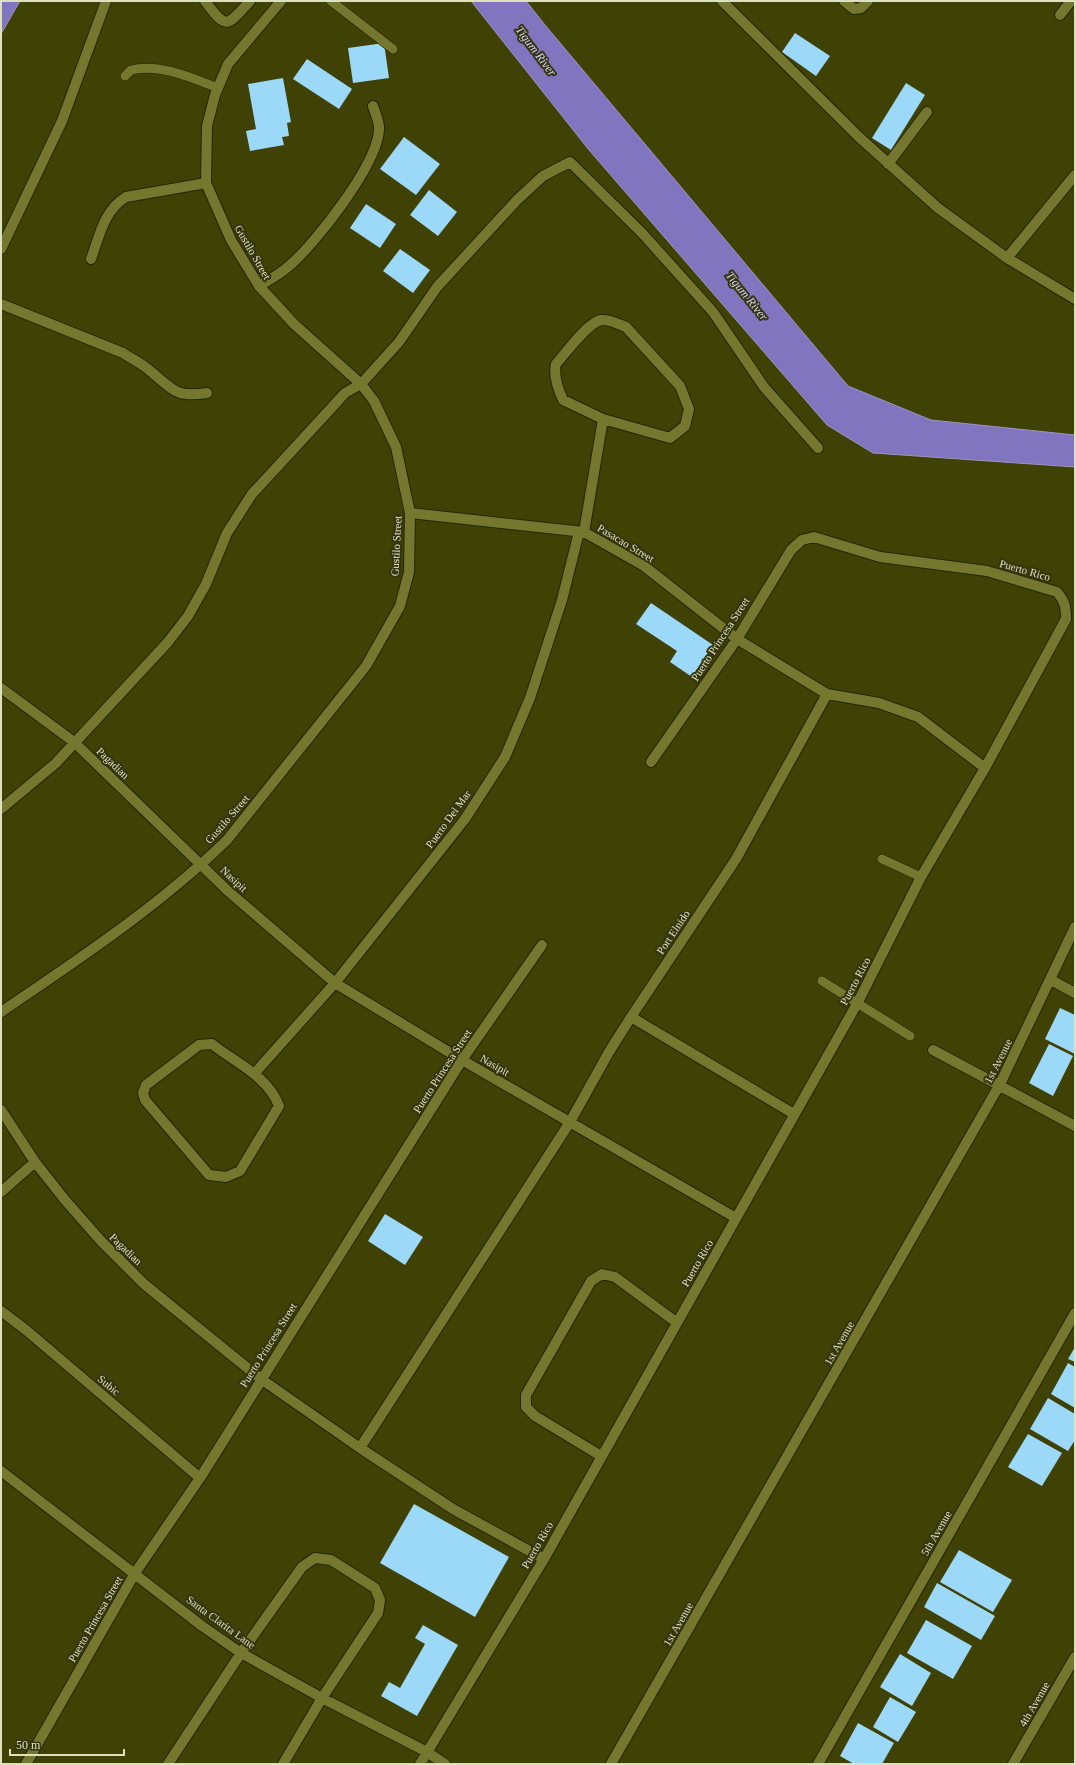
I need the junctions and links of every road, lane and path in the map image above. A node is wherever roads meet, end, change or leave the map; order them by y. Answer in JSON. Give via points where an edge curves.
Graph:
{"nodes":[{"id":1,"x":106,"y":1,"type":"edge"},
{"id":2,"x":205,"y":1,"type":"edge"},
{"id":3,"x":250,"y":1,"type":"edge"},
{"id":4,"x":280,"y":1,"type":"edge"},
{"id":5,"x":331,"y":1,"type":"edge"},
{"id":6,"x":722,"y":1,"type":"edge"},
{"id":7,"x":844,"y":1,"type":"edge"},
{"id":8,"x":868,"y":1,"type":"edge"},
{"id":9,"x":1071,"y":1,"type":"edge"},
{"id":10,"x":1060,"y":15,"type":"dead end"},
{"id":11,"x":393,"y":49,"type":"dead end"},
{"id":12,"x":125,"y":76,"type":"dead end"},
{"id":13,"x":218,"y":88,"type":"junction"},
{"id":14,"x":373,"y":106,"type":"dead end"},
{"id":15,"x":927,"y":112,"type":"dead end"},
{"id":16,"x":888,"y":164,"type":"junction"},
{"id":17,"x":1075,"y":175,"type":"edge"},
{"id":18,"x":206,"y":183,"type":"junction"},
{"id":19,"x":1,"y":249,"type":"edge"},
{"id":20,"x":1007,"y":258,"type":"junction"},
{"id":21,"x":91,"y":259,"type":"dead end"},
{"id":22,"x":259,"y":286,"type":"junction"},
{"id":23,"x":1075,"y":299,"type":"edge"},
{"id":24,"x":1,"y":304,"type":"edge"},
{"id":25,"x":361,"y":384,"type":"junction"},
{"id":26,"x":207,"y":393,"type":"dead end"},
{"id":27,"x":603,"y":419,"type":"junction"},
{"id":28,"x":818,"y":448,"type":"dead end"},
{"id":29,"x":410,"y":513,"type":"junction"},
{"id":30,"x":582,"y":532,"type":"junction"},
{"id":31,"x":814,"y":536,"type":"joint"},
{"id":32,"x":737,"y":639,"type":"junction"},
{"id":33,"x":1,"y":688,"type":"edge"},
{"id":34,"x":827,"y":694,"type":"junction"},
{"id":35,"x":74,"y":742,"type":"junction"},
{"id":36,"x":651,"y":762,"type":"dead end"},
{"id":37,"x":985,"y":768,"type":"junction"},
{"id":38,"x":1,"y":809,"type":"edge"},
{"id":39,"x":882,"y":859,"type":"dead end"},
{"id":40,"x":201,"y":864,"type":"junction"},
{"id":41,"x":921,"y":877,"type":"junction"},
{"id":42,"x":1075,"y":927,"type":"edge"},
{"id":43,"x":542,"y":945,"type":"dead end"},
{"id":44,"x":1051,"y":980,"type":"junction"},
{"id":45,"x":822,"y":981,"type":"dead end"},
{"id":46,"x":335,"y":983,"type":"junction"},
{"id":47,"x":1075,"y":993,"type":"edge"},
{"id":48,"x":858,"y":1002,"type":"junction"},
{"id":49,"x":1,"y":1012,"type":"edge"},
{"id":50,"x":631,"y":1017,"type":"junction"},
{"id":51,"x":910,"y":1036,"type":"dead end"},
{"id":52,"x":933,"y":1050,"type":"dead end"},
{"id":53,"x":462,"y":1060,"type":"junction"},
{"id":54,"x":254,"y":1074,"type":"junction"},
{"id":55,"x":1000,"y":1084,"type":"junction"},
{"id":56,"x":1,"y":1110,"type":"edge"},
{"id":57,"x":794,"y":1114,"type":"junction"},
{"id":58,"x":570,"y":1122,"type":"junction"},
{"id":59,"x":1075,"y":1126,"type":"edge"},
{"id":60,"x":35,"y":1162,"type":"junction"},
{"id":61,"x":1,"y":1192,"type":"edge"},
{"id":62,"x":736,"y":1218,"type":"junction"},
{"id":63,"x":1,"y":1311,"type":"edge"},
{"id":64,"x":1075,"y":1313,"type":"edge"},
{"id":65,"x":676,"y":1322,"type":"junction"},
{"id":66,"x":261,"y":1379,"type":"junction"},
{"id":67,"x":360,"y":1448,"type":"junction"},
{"id":68,"x":601,"y":1456,"type":"junction"},
{"id":69,"x":1,"y":1471,"type":"edge"},
{"id":70,"x":200,"y":1478,"type":"junction"},
{"id":71,"x":544,"y":1559,"type":"junction"},
{"id":72,"x":135,"y":1573,"type":"junction"},
{"id":73,"x":241,"y":1653,"type":"junction"},
{"id":74,"x":1075,"y":1657,"type":"edge"},
{"id":75,"x":322,"y":1698,"type":"junction"},
{"id":76,"x":427,"y":1752,"type":"junction"},
{"id":77,"x":26,"y":1764,"type":"edge"},
{"id":78,"x":168,"y":1764,"type":"edge"},
{"id":79,"x":284,"y":1764,"type":"edge"},
{"id":80,"x":420,"y":1764,"type":"edge"},
{"id":81,"x":445,"y":1764,"type":"edge"},
{"id":82,"x":611,"y":1764,"type":"edge"},
{"id":83,"x":818,"y":1764,"type":"edge"},
{"id":84,"x":1013,"y":1764,"type":"edge"}],
"edges":[{"from":1,"to":19,"type":"street","via":[[62,121]]},
{"from":2,"to":3,"type":"street","via":[[219,19],[226,22],[231,21]]},
{"from":4,"to":13,"type":"street","name":"Gustilo Street","via":[[228,64]]},
{"from":5,"to":11,"type":"lane"},
{"from":6,"to":16,"type":"street"},
{"from":7,"to":8,"type":"street","via":[[854,9],[861,8]]},
{"from":9,"to":10,"type":"street"},
{"from":12,"to":13,"type":"lane","via":[[131,70],[148,68],[173,73]]},
{"from":13,"to":18,"type":"street","name":"Gustilo Street","via":[[207,126]]},
{"from":14,"to":22,"type":"street","via":[[380,129],[374,151],[339,210],[306,250],[288,267]]},
{"from":15,"to":16,"type":"street"},
{"from":16,"to":20,"type":"street","via":[[938,208]]},
{"from":17,"to":20,"type":"street"},
{"from":18,"to":21,"type":"street","via":[[126,197],[118,202],[108,215]]},
{"from":18,"to":22,"type":"street","name":"Gustilo Street","via":[[231,240]]},
{"from":20,"to":23,"type":"street"},
{"from":22,"to":25,"type":"street","name":"Gustilo Street","via":[[294,324]]},
{"from":24,"to":26,"type":"street","via":[[123,353],[140,363],[174,391],[184,395]]},
{"from":25,"to":28,"type":"street","via":[[399,342],[437,287],[517,200],[543,176],[570,162],[642,233],[713,312],[764,387]]},
{"from":25,"to":29,"type":"street","name":"Gustilo Street","via":[[374,401],[396,447]]},
{"from":25,"to":35,"type":"street","via":[[340,399],[252,494],[227,533],[206,584],[188,616],[168,642]]},
{"from":27,"to":27,"type":"street","via":[[563,400],[555,370],[556,364],[590,326],[601,320],[626,327],[680,386],[689,409],[685,426],[670,438]]},
{"from":27,"to":30,"type":"street","name":"Puerto Del Mar"},
{"from":29,"to":30,"type":"street","name":"Pasacao Street"},
{"from":29,"to":40,"type":"street","name":"Gustilo Street","via":[[409,572],[400,606],[366,666],[227,840]]},
{"from":30,"to":32,"type":"street","name":"Pasacao Street","via":[[644,566]]},
{"from":30,"to":46,"type":"street","name":"Puerto Del Mar","via":[[530,698],[505,757],[465,819]]},
{"from":31,"to":32,"type":"street","name":"Puerto Princesa Street","via":[[802,540],[791,550]]},
{"from":31,"to":37,"type":"street","name":"Puerto Rico","via":[[880,556],[986,571],[1057,592],[1064,599],[1066,619]]},
{"from":32,"to":34,"type":"street"},
{"from":32,"to":36,"type":"street","name":"Puerto Princesa Street"},
{"from":33,"to":35,"type":"street","name":"Pagadian"},
{"from":34,"to":37,"type":"street","via":[[879,703],[918,718]]},
{"from":34,"to":50,"type":"street","name":"Port Elnido","via":[[736,859]]},
{"from":35,"to":38,"type":"street","via":[[56,763]]},
{"from":35,"to":40,"type":"street","name":"Pagadian"},
{"from":37,"to":41,"type":"street","name":"Puerto Rico"},
{"from":39,"to":41,"type":"lane"},
{"from":40,"to":46,"type":"street","name":"Nasipit"},
{"from":40,"to":49,"type":"street","name":"Gustilo Street","via":[[95,948]]},
{"from":41,"to":48,"type":"street","name":"Puerto Rico"},
{"from":42,"to":44,"type":"street","name":"1st Avenue"},
{"from":43,"to":53,"type":"street","name":"Puerto Princesa Street"},
{"from":44,"to":47,"type":"street"},
{"from":44,"to":55,"type":"street","name":"1st Avenue"},
{"from":45,"to":48,"type":"lane"},
{"from":46,"to":53,"type":"street","name":"Nasipit"},
{"from":46,"to":54,"type":"street","name":"Puerto Del Mar"},
{"from":48,"to":51,"type":"lane"},
{"from":48,"to":57,"type":"street","name":"Puerto Rico"},
{"from":50,"to":57,"type":"street"},
{"from":50,"to":58,"type":"street","name":"Port Elnido"},
{"from":52,"to":55,"type":"street"},
{"from":53,"to":58,"type":"street","name":"Nasipit"},
{"from":53,"to":66,"type":"street","name":"Puerto Princesa Street"},
{"from":54,"to":54,"type":"street","via":[[212,1044],[199,1045],[146,1085],[143,1093],[145,1100],[209,1175],[226,1178],[240,1171],[279,1106],[276,1097]]},
{"from":55,"to":59,"type":"street"},
{"from":55,"to":82,"type":"street","name":"1st Avenue"},
{"from":56,"to":60,"type":"street","name":"Pagadian"},
{"from":57,"to":62,"type":"street","name":"Puerto Rico"},
{"from":58,"to":62,"type":"street","name":"Nasipit"},
{"from":58,"to":67,"type":"street","name":"Port Elnido"},
{"from":60,"to":61,"type":"street"},
{"from":60,"to":66,"type":"street","name":"Pagadian","via":[[101,1241],[144,1284]]},
{"from":62,"to":65,"type":"street","name":"Puerto Rico"},
{"from":63,"to":70,"type":"street","name":"Subic"},
{"from":64,"to":83,"type":"street","name":"5th Avenue"},
{"from":65,"to":68,"type":"street","name":"Puerto Rico"},
{"from":65,"to":68,"type":"street","via":[[615,1277],[602,1274],[591,1282],[526,1395],[526,1407],[535,1416]]},
{"from":66,"to":67,"type":"street","name":"Pagadian"},
{"from":66,"to":70,"type":"street","name":"Puerto Princesa Street"},
{"from":67,"to":71,"type":"street","name":"Pagadian","via":[[453,1509]]},
{"from":68,"to":71,"type":"street","name":"Puerto Rico"},
{"from":69,"to":72,"type":"street","name":"Santa Clarita Lane"},
{"from":70,"to":72,"type":"street","name":"Puerto Princesa Street"},
{"from":71,"to":76,"type":"street","name":"Puerto Rico"},
{"from":72,"to":73,"type":"street","name":"Santa Clarita Lane"},
{"from":72,"to":77,"type":"street","name":"Puerto Princesa Street"},
{"from":73,"to":75,"type":"street","name":"Santa Clarita Lane"},
{"from":73,"to":75,"type":"street","via":[[302,1567],[315,1558],[331,1560],[375,1588],[380,1600],[378,1613]]},
{"from":73,"to":78,"type":"street"},
{"from":74,"to":84,"type":"street","name":"4th Avenue"},
{"from":75,"to":76,"type":"street","name":"Santa Clarita Lane"},
{"from":75,"to":79,"type":"street"},
{"from":76,"to":80,"type":"street","name":"Puerto Rico"},
{"from":76,"to":81,"type":"street","name":"Santa Clarita Lane"}]}
